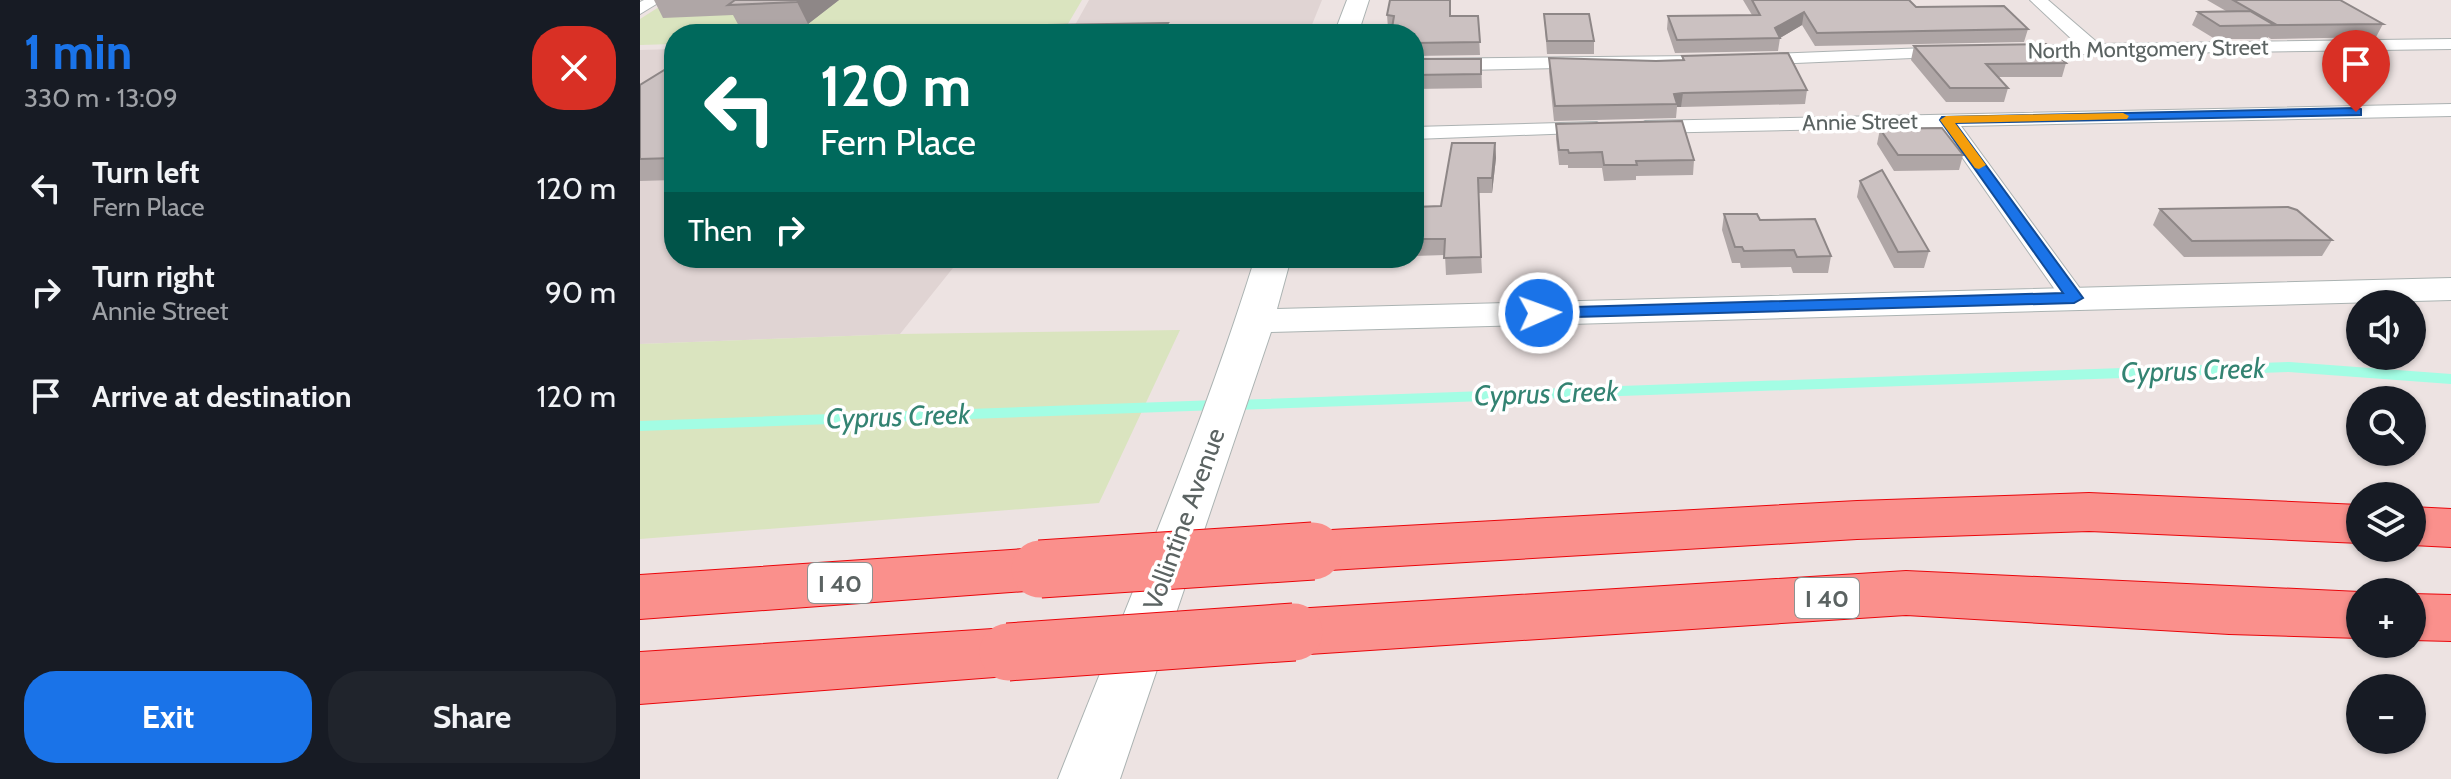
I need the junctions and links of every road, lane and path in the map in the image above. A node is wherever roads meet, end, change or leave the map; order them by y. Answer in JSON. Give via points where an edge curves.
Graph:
{"nodes":[{"id":1,"x":655,"y":0,"type":"edge"},
{"id":2,"x":1358,"y":0,"type":"edge"},
{"id":3,"x":2038,"y":0,"type":"edge"},
{"id":4,"x":640,"y":9,"type":"edge"},
{"id":5,"x":1350,"y":24,"type":"edge"},
{"id":6,"x":2451,"y":44,"type":"edge"},
{"id":7,"x":2095,"y":50,"type":"junction"},
{"id":8,"x":1424,"y":65,"type":"edge"},
{"id":9,"x":2451,"y":110,"type":"edge"},
{"id":10,"x":1946,"y":120,"type":"junction"},
{"id":11,"x":1424,"y":133,"type":"edge"},
{"id":12,"x":1270,"y":268,"type":"edge"},
{"id":13,"x":2451,"y":289,"type":"edge"},
{"id":14,"x":2074,"y":298,"type":"junction"},
{"id":15,"x":1255,"y":321,"type":"junction"},
{"id":16,"x":2346,"y":523,"type":"edge"},
{"id":17,"x":2426,"y":527,"type":"edge"},
{"id":18,"x":2451,"y":528,"type":"edge"},
{"id":19,"x":640,"y":597,"type":"edge"},
{"id":20,"x":2346,"y":615,"type":"edge"},
{"id":21,"x":2426,"y":617,"type":"edge"},
{"id":22,"x":2451,"y":618,"type":"edge"},
{"id":23,"x":640,"y":678,"type":"edge"},
{"id":24,"x":1089,"y":779,"type":"edge"}],
"edges":[{"from":1,"to":4,"type":"street"},
{"from":2,"to":5,"type":"street"},
{"from":3,"to":7,"type":"street"},
{"from":6,"to":7,"type":"street","name":"North Montgomery Street"},
{"from":7,"to":8,"type":"street","name":"North Montgomery Street"},
{"from":9,"to":10,"type":"street","name":"Annie Street"},
{"from":10,"to":11,"type":"street","name":"Annie Street"},
{"from":10,"to":14,"type":"street"},
{"from":12,"to":15,"type":"street","name":"Vollintine Avenue"},
{"from":13,"to":14,"type":"street"},
{"from":14,"to":15,"type":"street"},
{"from":15,"to":24,"type":"street","name":"Vollintine Avenue"},
{"from":16,"to":19,"type":"highway","number":"I 40","bridge":true,"via":[[2089,512],[1857,520]]},
{"from":17,"to":18,"type":"highway"},
{"from":20,"to":23,"type":"highway","number":"I 40","bridge":true,"via":[[1906,593]]},
{"from":21,"to":22,"type":"highway"}]}
